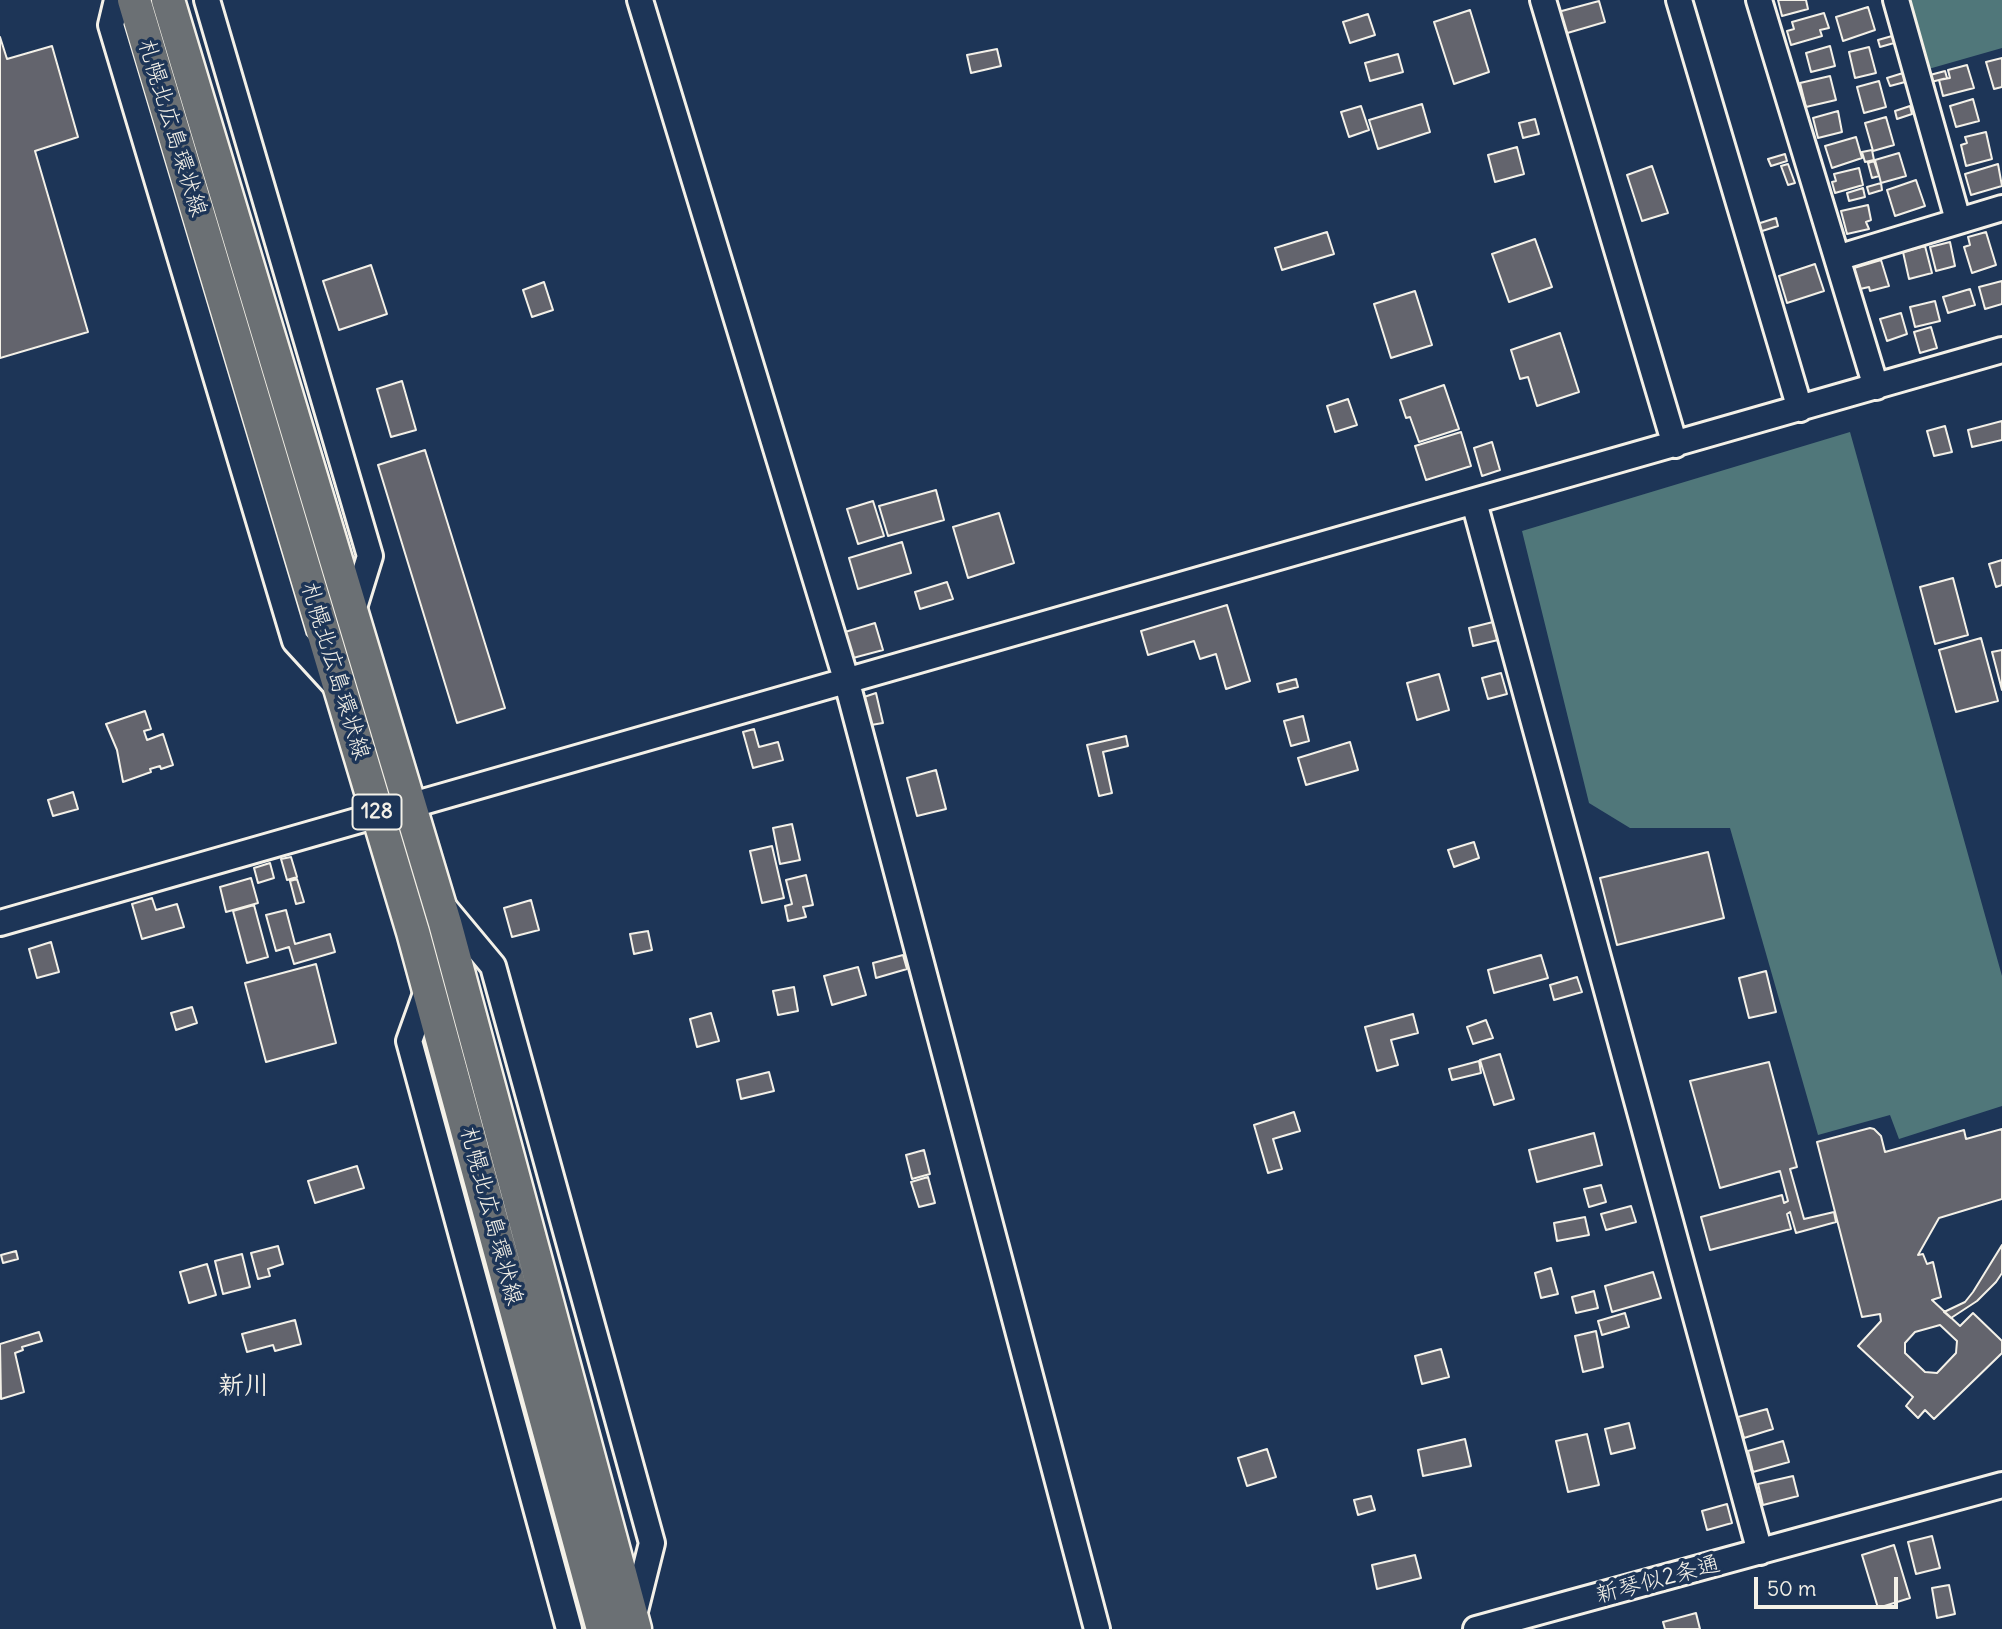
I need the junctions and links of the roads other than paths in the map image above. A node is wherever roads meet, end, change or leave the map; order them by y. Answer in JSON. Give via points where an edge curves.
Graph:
{"nodes":[{"id":1,"x":117,"y":0,"type":"edge"},
{"id":2,"x":134,"y":0,"type":"edge"},
{"id":3,"x":167,"y":0,"type":"edge"},
{"id":4,"x":207,"y":0,"type":"edge"},
{"id":5,"x":640,"y":0,"type":"edge"},
{"id":6,"x":1543,"y":0,"type":"edge"},
{"id":7,"x":1679,"y":0,"type":"edge"},
{"id":8,"x":1759,"y":0,"type":"edge"},
{"id":9,"x":1896,"y":0,"type":"edge"},
{"id":10,"x":2002,"y":208,"type":"edge"},
{"id":11,"x":1958,"y":220,"type":"junction"},
{"id":12,"x":1837,"y":258,"type":"junction"},
{"id":13,"x":2002,"y":351,"type":"edge"},
{"id":14,"x":1876,"y":387,"type":"junction"},
{"id":15,"x":1800,"y":409,"type":"junction"},
{"id":16,"x":1675,"y":445,"type":"junction"},
{"id":17,"x":1474,"y":502,"type":"junction"},
{"id":18,"x":352,"y":614,"type":"junction"},
{"id":19,"x":846,"y":680,"type":"junction"},
{"id":20,"x":341,"y":691,"type":"junction"},
{"id":21,"x":410,"y":805,"type":"junction"},
{"id":22,"x":378,"y":815,"type":"junction"},
{"id":23,"x":0,"y":923,"type":"edge"},
{"id":24,"x":428,"y":988,"type":"junction"},
{"id":25,"x":2002,"y":1485,"type":"edge"},
{"id":26,"x":1760,"y":1552,"type":"junction"},
{"id":27,"x":624,"y":1626,"type":"edge"},
{"id":28,"x":569,"y":1629,"type":"edge"},
{"id":29,"x":1097,"y":1629,"type":"edge"},
{"id":30,"x":1476,"y":1629,"type":"edge"}],
"edges":[{"from":1,"to":20,"type":"street","via":[[111,25],[295,641]]},
{"from":2,"to":20,"type":"main road","name":"札幌北広島環状線","number":"128"},
{"from":3,"to":18,"type":"main road","name":"札幌北広島環状線","number":"128"},
{"from":4,"to":18,"type":"street","via":[[370,556]]},
{"from":5,"to":19,"type":"street"},
{"from":6,"to":16,"type":"street"},
{"from":7,"to":15,"type":"street"},
{"from":8,"to":12,"type":"street"},
{"from":9,"to":11,"type":"street"},
{"from":10,"to":11,"type":"street"},
{"from":11,"to":12,"type":"street"},
{"from":12,"to":14,"type":"street"},
{"from":13,"to":14,"type":"street"},
{"from":14,"to":15,"type":"street"},
{"from":15,"to":16,"type":"street"},
{"from":16,"to":17,"type":"street"},
{"from":17,"to":19,"type":"street"},
{"from":17,"to":26,"type":"street"},
{"from":18,"to":21,"type":"main road","name":"札幌北広島環状線","number":"128"},
{"from":19,"to":21,"type":"street"},
{"from":19,"to":29,"type":"street"},
{"from":20,"to":22,"type":"main road","name":"札幌北広島環状線","number":"128"},
{"from":21,"to":22,"type":"street"},
{"from":21,"to":27,"type":"main road","name":"札幌北広島環状線","number":"128"},
{"from":22,"to":23,"type":"street"},
{"from":22,"to":24,"type":"main road","name":"札幌北広島環状線","number":"128"},
{"from":24,"to":27,"type":"main road","name":"札幌北広島環状線","number":"128"},
{"from":24,"to":28,"type":"street","via":[[409,1041]]},
{"from":25,"to":26,"type":"street","name":"新琴似2条通"},
{"from":26,"to":30,"type":"street","name":"新琴似2条通"}]}
